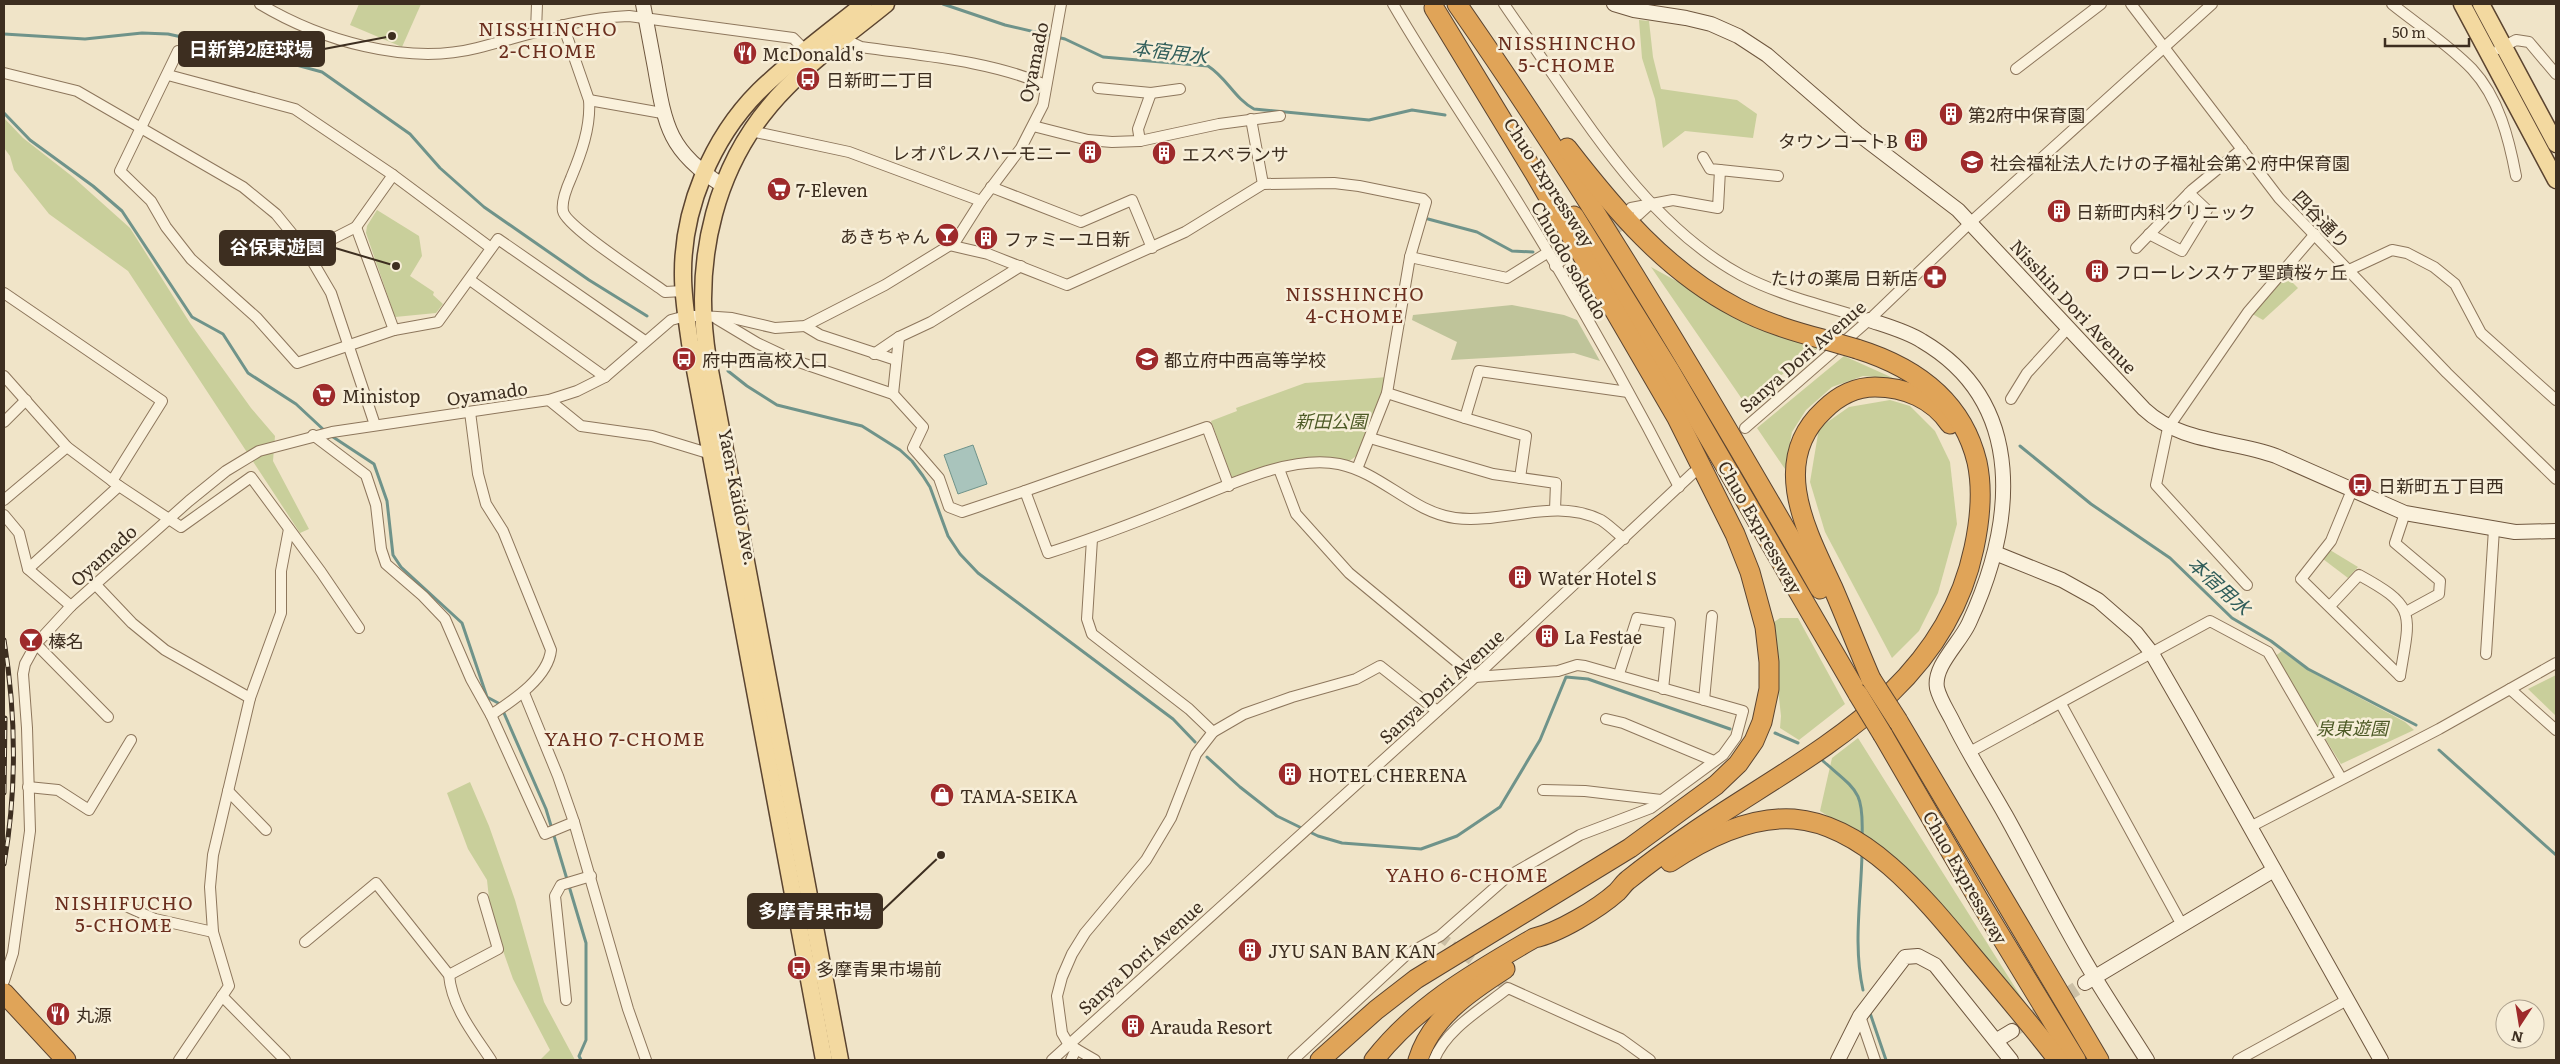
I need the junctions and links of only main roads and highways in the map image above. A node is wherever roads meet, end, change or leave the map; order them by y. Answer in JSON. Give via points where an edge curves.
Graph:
{"nodes":[{"id":1,"x":864,"y":4,"type":"edge"},
{"id":2,"x":886,"y":4,"type":"edge"},
{"id":3,"x":1457,"y":4,"type":"edge"},
{"id":4,"x":2462,"y":4,"type":"edge"},
{"id":5,"x":2481,"y":4,"type":"edge"},
{"id":6,"x":1432,"y":6,"type":"edge"},
{"id":7,"x":2496,"y":50,"type":"junction"},
{"id":8,"x":2556,"y":144,"type":"edge"},
{"id":9,"x":2556,"y":180,"type":"edge"},
{"id":10,"x":701,"y":317,"type":"junction"},
{"id":11,"x":1871,"y":679,"type":"junction"},
{"id":12,"x":1630,"y":848,"type":"junction"},
{"id":13,"x":1617,"y":892,"type":"junction"},
{"id":14,"x":1546,"y":936,"type":"junction"},
{"id":15,"x":1475,"y":943,"type":"junction"},
{"id":16,"x":4,"y":993,"type":"edge"},
{"id":17,"x":66,"y":1060,"type":"edge"},
{"id":18,"x":824,"y":1060,"type":"edge"},
{"id":19,"x":840,"y":1060,"type":"edge"},
{"id":20,"x":1320,"y":1060,"type":"edge"},
{"id":21,"x":1361,"y":1060,"type":"edge"},
{"id":22,"x":1374,"y":1060,"type":"edge"},
{"id":23,"x":1418,"y":1060,"type":"edge"},
{"id":24,"x":2058,"y":1060,"type":"edge"},
{"id":25,"x":2076,"y":1060,"type":"edge"},
{"id":26,"x":2098,"y":1060,"type":"edge"}],
"edges":[{"from":1,"to":10,"type":"main road","name":"Yaen-Kaido Ave.","via":[[765,86],[719,143],[692,207],[685,240],[683,291]]},
{"from":2,"to":10,"type":"main road","name":"Yaen-Kaido Ave.","via":[[786,88],[751,131],[715,204],[707,241]]},
{"from":3,"to":11,"type":"highway","name":"Chuo Expressway","via":[[1570,172],[1738,445]]},
{"from":3,"to":13,"type":"highway","bridge":true,"via":[[1611,203],[1654,248],[1696,283],[1738,308],[1792,331],[1885,359],[1923,379],[1951,406],[1967,432],[1980,478],[1979,516],[1972,558],[1957,602],[1924,656],[1902,682],[1825,747],[1657,858]]},
{"from":4,"to":7,"type":"main road"},
{"from":5,"to":7,"type":"main road"},
{"from":6,"to":12,"type":"highway","via":[[1677,418],[1743,553],[1765,627],[1769,689],[1762,722],[1748,752],[1716,785]]},
{"from":6,"to":25,"type":"highway","name":"Chuo Expressway","bridge":true,"via":[[1554,186],[1660,354]]},
{"from":7,"to":8,"type":"main road"},
{"from":7,"to":9,"type":"main road"},
{"from":10,"to":18,"type":"main road","name":"Yaen-Kaido Ave.","via":[[711,454]]},
{"from":10,"to":19,"type":"main road","name":"Yaen-Kaido Ave."},
{"from":11,"to":12,"type":"highway","via":[[1802,522],[1796,475],[1803,440],[1810,426],[1831,403],[1849,393],[1888,387],[1922,397],[1936,408],[1955,431],[1968,469],[1971,510],[1968,532],[1958,571],[1939,616],[1918,649],[1902,666],[1873,696],[1831,730],[1764,775],[1668,832]]},
{"from":11,"to":26,"type":"highway","name":"Chuo Expressway","bridge":true},
{"from":12,"to":15,"type":"highway"},
{"from":13,"to":14,"type":"highway"},
{"from":13,"to":24,"type":"highway","via":[[1632,889],[1688,852],[1724,832],[1747,824],[1794,819],[1833,829],[1871,851],[1898,875],[1951,930]]},
{"from":14,"to":22,"type":"highway","via":[[1534,938],[1446,990],[1408,1021]]},
{"from":14,"to":23,"type":"highway","via":[[1540,947],[1457,1003],[1431,1033]]},
{"from":15,"to":20,"type":"highway","via":[[1401,990]]},
{"from":15,"to":21,"type":"highway","via":[[1430,989],[1399,1014]]},
{"from":16,"to":17,"type":"highway"}]}
